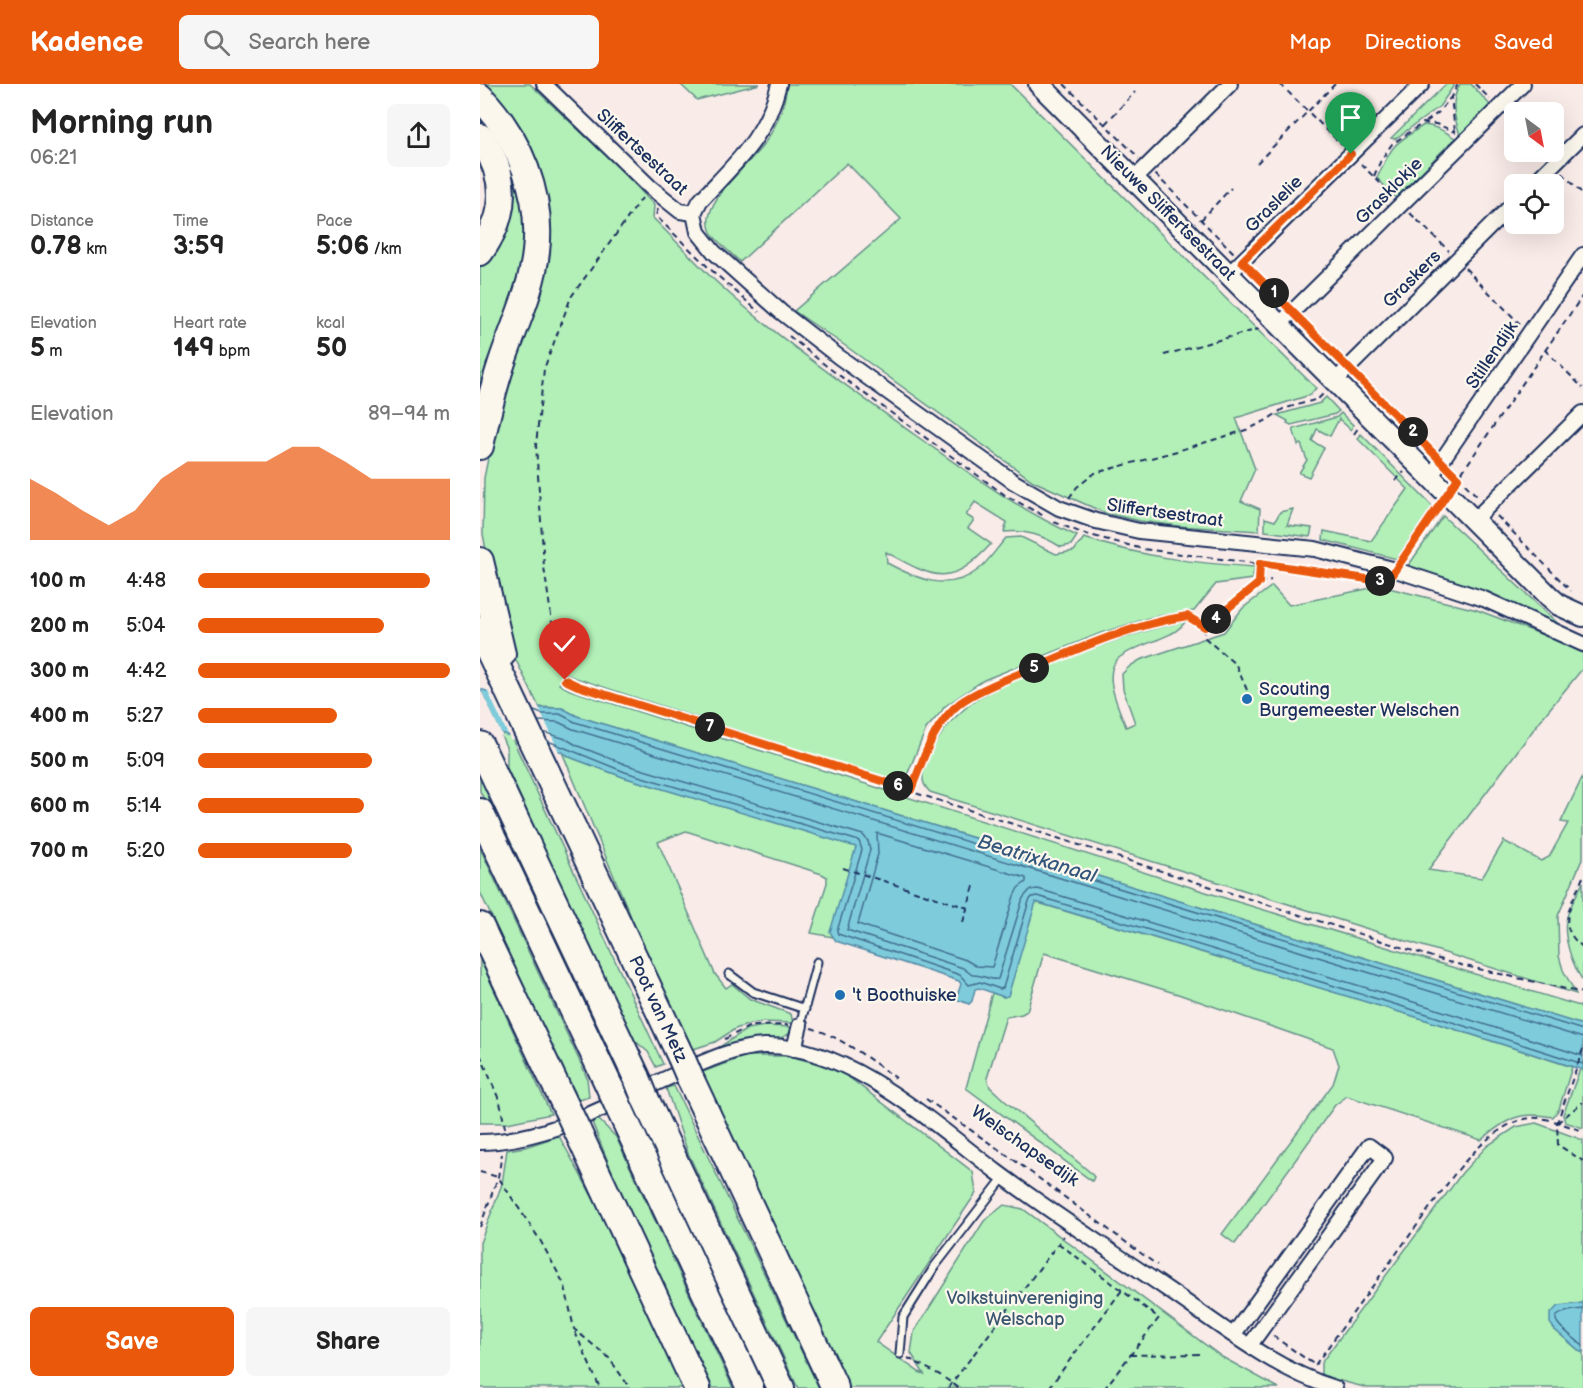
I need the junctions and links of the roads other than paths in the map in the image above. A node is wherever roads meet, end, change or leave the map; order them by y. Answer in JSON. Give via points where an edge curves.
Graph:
{"nodes":[{"id":1,"x":544,"y":84,"type":"edge"},
{"id":2,"x":779,"y":84,"type":"edge"},
{"id":3,"x":1039,"y":84,"type":"edge"},
{"id":4,"x":1230,"y":84,"type":"edge"},
{"id":5,"x":1422,"y":84,"type":"edge"},
{"id":6,"x":1523,"y":84,"type":"edge"},
{"id":7,"x":480,"y":97,"type":"edge"},
{"id":8,"x":1583,"y":135,"type":"edge"},
{"id":9,"x":480,"y":137,"type":"edge"},
{"id":10,"x":1141,"y":173,"type":"junction"},
{"id":11,"x":1543,"y":174,"type":"edge"},
{"id":12,"x":694,"y":213,"type":"junction"},
{"id":13,"x":1504,"y":213,"type":"edge"},
{"id":14,"x":480,"y":252,"type":"edge"},
{"id":15,"x":1583,"y":255,"type":"edge"},
{"id":16,"x":1236,"y":268,"type":"junction"},
{"id":17,"x":1279,"y":321,"type":"junction"},
{"id":18,"x":1342,"y":374,"type":"junction"},
{"id":19,"x":1583,"y":413,"type":"edge"},
{"id":20,"x":480,"y":446,"type":"edge"},
{"id":21,"x":1437,"y":469,"type":"junction"},
{"id":22,"x":1481,"y":513,"type":"junction"},
{"id":23,"x":480,"y":561,"type":"edge"},
{"id":24,"x":1580,"y":608,"type":"edge"},
{"id":25,"x":480,"y":631,"type":"edge"},
{"id":26,"x":1583,"y":644,"type":"edge"},
{"id":27,"x":507,"y":690,"type":"junction"},
{"id":28,"x":480,"y":745,"type":"edge"},
{"id":29,"x":480,"y":812,"type":"edge"},
{"id":30,"x":480,"y":926,"type":"edge"},
{"id":31,"x":817,"y":962,"type":"dead end"},
{"id":32,"x":729,"y":974,"type":"dead end"},
{"id":33,"x":805,"y":1009,"type":"junction"},
{"id":34,"x":800,"y":1025,"type":"joint"},
{"id":35,"x":794,"y":1049,"type":"junction"},
{"id":36,"x":480,"y":1142,"type":"edge"},
{"id":37,"x":1004,"y":1177,"type":"junction"},
{"id":38,"x":1234,"y":1335,"type":"junction"},
{"id":39,"x":1250,"y":1345,"type":"junction"},
{"id":40,"x":900,"y":1354,"type":"road end"},
{"id":41,"x":697,"y":1388,"type":"edge"},
{"id":42,"x":750,"y":1388,"type":"edge"},
{"id":43,"x":781,"y":1388,"type":"edge"},
{"id":44,"x":835,"y":1388,"type":"edge"},
{"id":45,"x":1335,"y":1388,"type":"edge"}],
"edges":[{"from":1,"to":12,"type":"street","name":"Sliffertsestraat","via":[[650,187],[680,211]]},
{"from":2,"to":12,"type":"street","name":"Sliffertsestraat","via":[[757,140],[700,201]]},
{"from":3,"to":10,"type":"street","name":"Nieuwe Sliffertsestraat"},
{"from":4,"to":10,"type":"street"},
{"from":5,"to":16,"type":"street","name":"Graslelie"},
{"from":6,"to":17,"type":"street","name":"Grasklokje","via":[[1459,138]]},
{"from":7,"to":20,"type":"highway","via":[[503,125],[521,159],[532,190],[537,227],[529,285],[502,363]]},
{"from":8,"to":11,"type":"street"},
{"from":9,"to":14,"type":"highway","via":[[496,167],[502,201],[498,220]]},
{"from":10,"to":16,"type":"street","name":"Nieuwe Sliffertsestraat"},
{"from":12,"to":26,"type":"street","name":"Sliffertsestraat","via":[[698,232],[714,252],[781,312],[1014,482],[1059,508],[1138,531],[1315,549],[1396,570],[1484,598]]},
{"from":13,"to":18,"type":"street","name":"Graskers"},
{"from":15,"to":21,"type":"street","name":"Stillendijk"},
{"from":16,"to":17,"type":"street","name":"Nieuwe Sliffertsestraat"},
{"from":17,"to":18,"type":"street","name":"Nieuwe Sliffertsestraat"},
{"from":18,"to":21,"type":"street","name":"Nieuwe Sliffertsestraat"},
{"from":19,"to":22,"type":"street"},
{"from":21,"to":22,"type":"street","name":"Nieuwe Sliffertsestraat"},
{"from":22,"to":24,"type":"street","name":"Nieuwe Sliffertsestraat","via":[[1550,597],[1559,605]]},
{"from":23,"to":27,"type":"highway"},
{"from":25,"to":27,"type":"highway","name":"Poot van Metz"},
{"from":27,"to":44,"type":"highway","name":"Poot van Metz"},
{"from":28,"to":43,"type":"highway"},
{"from":29,"to":42,"type":"highway"},
{"from":30,"to":41,"type":"highway"},
{"from":31,"to":33,"type":"lane"},
{"from":32,"to":33,"type":"lane","via":[[753,992]]},
{"from":33,"to":34,"type":"lane"},
{"from":34,"to":35,"type":"street"},
{"from":35,"to":36,"type":"street","name":"Welschapsedijk","via":[[766,1046],[737,1050],[541,1134],[504,1135]]},
{"from":35,"to":37,"type":"street","name":"Welschapsedijk","via":[[836,1061],[889,1091]]},
{"from":37,"to":38,"type":"street","name":"Welschapsedijk"},
{"from":37,"to":40,"type":"lane","name":"Welschapsedijk","via":[[935,1266],[903,1317]]},
{"from":38,"to":39,"type":"street","name":"Welschapsedijk"},
{"from":38,"to":39,"type":"street","via":[[1369,1146],[1385,1158]]},
{"from":39,"to":45,"type":"street","name":"Welschapsedijk","via":[[1311,1381]]}]}
